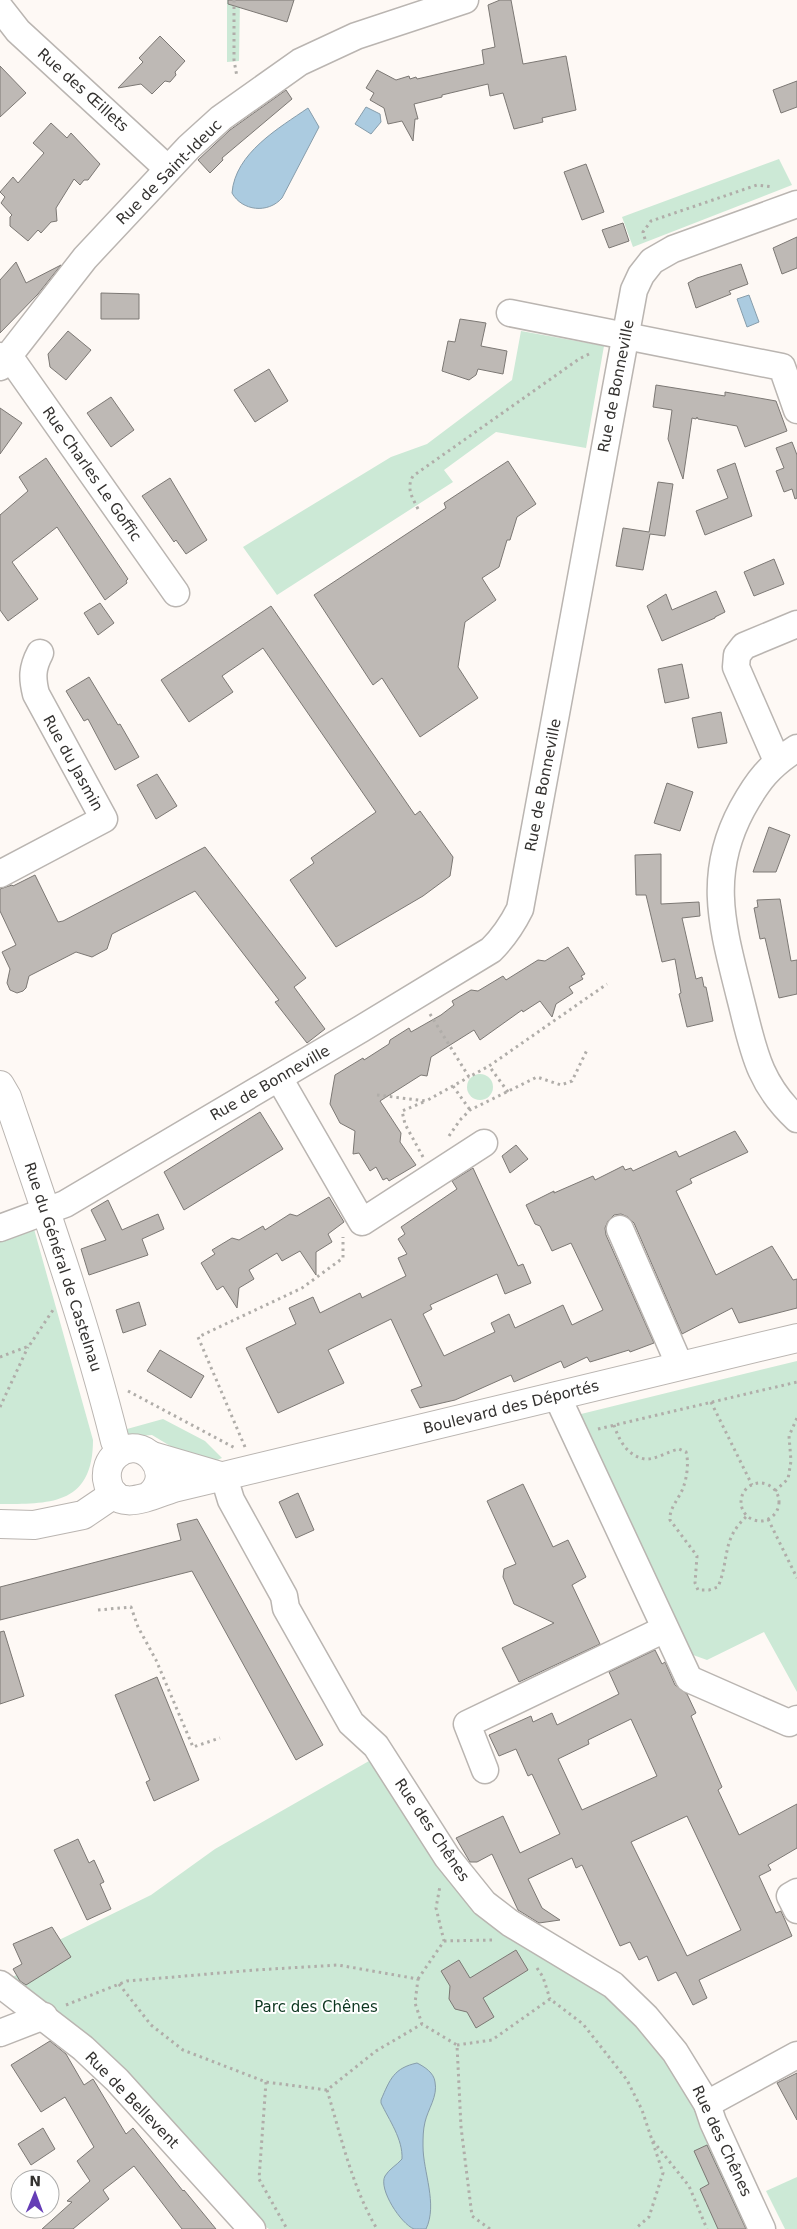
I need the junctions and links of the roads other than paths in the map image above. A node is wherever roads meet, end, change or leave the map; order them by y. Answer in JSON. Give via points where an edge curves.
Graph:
{"nodes":[{"id":1,"x":465,"y":0,"type":"edge"},
{"id":2,"x":0,"y":8,"type":"edge"},
{"id":3,"x":168,"y":169,"type":"junction"},
{"id":4,"x":797,"y":204,"type":"edge"},
{"id":5,"x":510,"y":313,"type":"dead end"},
{"id":6,"x":626,"y":336,"type":"junction"},
{"id":7,"x":2,"y":361,"type":"edge"},
{"id":8,"x":797,"y":410,"type":"edge"},
{"id":9,"x":176,"y":593,"type":"dead end"},
{"id":10,"x":797,"y":624,"type":"edge"},
{"id":11,"x":40,"y":653,"type":"dead end"},
{"id":12,"x":787,"y":754,"type":"edge"},
{"id":13,"x":0,"y":874,"type":"edge"},
{"id":14,"x":279,"y":1078,"type":"junction"},
{"id":15,"x":0,"y":1085,"type":"edge"},
{"id":16,"x":797,"y":1119,"type":"edge"},
{"id":17,"x":484,"y":1143,"type":"dead end"},
{"id":18,"x":46,"y":1211,"type":"junction"},
{"id":19,"x":0,"y":1228,"type":"edge"},
{"id":20,"x":620,"y":1229,"type":"dead end"},
{"id":21,"x":797,"y":1338,"type":"edge"},
{"id":22,"x":680,"y":1366,"type":"junction"},
{"id":23,"x":558,"y":1396,"type":"junction"},
{"id":24,"x":121,"y":1451,"type":"junction"},
{"id":25,"x":152,"y":1456,"type":"junction"},
{"id":26,"x":224,"y":1477,"type":"junction"},
{"id":27,"x":114,"y":1494,"type":"junction"},
{"id":28,"x":150,"y":1495,"type":"junction"},
{"id":29,"x":0,"y":1524,"type":"edge"},
{"id":30,"x":666,"y":1629,"type":"junction"},
{"id":31,"x":794,"y":1725,"type":"edge"},
{"id":32,"x":485,"y":1770,"type":"dead end"},
{"id":33,"x":797,"y":1892,"type":"edge"},
{"id":34,"x":797,"y":1910,"type":"edge"},
{"id":35,"x":0,"y":1984,"type":"edge"},
{"id":36,"x":44,"y":2016,"type":"junction"},
{"id":37,"x":0,"y":2033,"type":"edge"},
{"id":38,"x":797,"y":2054,"type":"edge"},
{"id":39,"x":707,"y":2104,"type":"junction"},
{"id":40,"x":252,"y":2229,"type":"edge"},
{"id":41,"x":762,"y":2229,"type":"edge"}],
"edges":[{"from":1,"to":3,"type":"street","name":"Rue de Saint-Ideuc","via":[[356,36],[300,62],[220,118]]},
{"from":2,"to":3,"type":"street","name":"Rue des Œillets","via":[[18,31]]},
{"from":3,"to":7,"type":"street","name":"Rue de Saint-Ideuc","via":[[85,258]]},
{"from":4,"to":6,"type":"street","name":"Rue de Bonneville","via":[[673,249],[652,261],[634,290]]},
{"from":5,"to":6,"type":"street"},
{"from":6,"to":8,"type":"street","via":[[782,367]]},
{"from":6,"to":14,"type":"street","name":"Rue de Bonneville","via":[[520,909],[511,927],[491,950]]},
{"from":7,"to":9,"type":"street","name":"Rue Charles Le Goffic","via":[[14,363]]},
{"from":10,"to":12,"type":"street","via":[[744,646],[737,655],[736,666]]},
{"from":11,"to":13,"type":"street","name":"Rue du Jasmin","via":[[32,679],[36,694],[104,818]]},
{"from":12,"to":16,"type":"street","via":[[757,782],[730,831],[720,889],[723,932],[755,1059],[772,1091]]},
{"from":14,"to":17,"type":"street","via":[[362,1222]]},
{"from":14,"to":18,"type":"street","name":"Rue de Bonneville","via":[[65,1204]]},
{"from":15,"to":18,"type":"main road","name":"Rue du Général de Castelnau"},
{"from":18,"to":19,"type":"street","name":"Rue de Bonneville"},
{"from":18,"to":24,"type":"main road","name":"Rue du Général de Castelnau","via":[[115,1442]]},
{"from":20,"to":22,"type":"street"},
{"from":21,"to":22,"type":"main road","name":"Boulevard des Déportés"},
{"from":22,"to":23,"type":"main road","name":"Boulevard des Déportés"},
{"from":23,"to":26,"type":"main road","name":"Boulevard des Déportés","via":[[251,1463]]},
{"from":23,"to":30,"type":"street"},
{"from":24,"to":25,"type":"main road","via":[[139,1448]]},
{"from":24,"to":27,"type":"main road","via":[[107,1470],[107,1479]]},
{"from":25,"to":26,"type":"main road","name":"Boulevard des Déportés"},
{"from":25,"to":28,"type":"main road","via":[[159,1466],[160,1475],[159,1484]]},
{"from":26,"to":28,"type":"main road","name":"Boulevard des Déportés"},
{"from":26,"to":39,"type":"street","name":"Rue des Chênes","via":[[232,1500],[284,1596],[286,1608],[351,1723],[376,1746],[446,1857],[484,1903],[510,1923],[613,1986],[646,2017],[675,2052]]},
{"from":27,"to":28,"type":"main road","via":[[130,1502]]},
{"from":27,"to":29,"type":"main road","via":[[83,1515],[34,1525]]},
{"from":30,"to":31,"type":"street","via":[[689,1679]]},
{"from":30,"to":32,"type":"street","via":[[467,1724]]},
{"from":33,"to":34,"type":"street","via":[[790,1896]]},
{"from":35,"to":36,"type":"street","name":"Rue de Bellevent"},
{"from":36,"to":37,"type":"street"},
{"from":36,"to":40,"type":"street","name":"Rue de Bellevent","via":[[118,2080]]},
{"from":38,"to":39,"type":"street"},
{"from":39,"to":41,"type":"street","name":"Rue des Chênes"}]}
